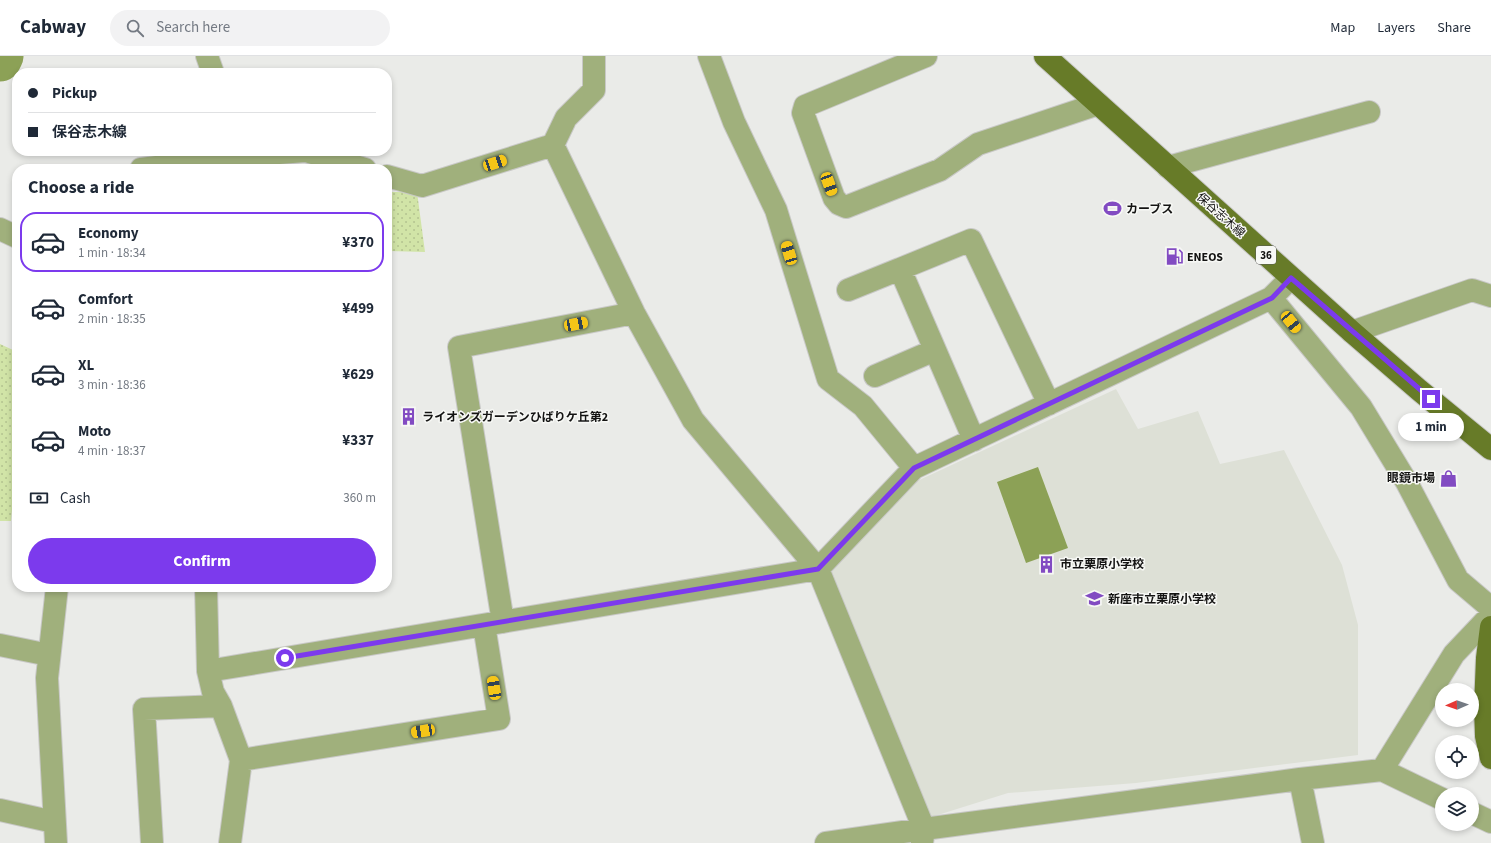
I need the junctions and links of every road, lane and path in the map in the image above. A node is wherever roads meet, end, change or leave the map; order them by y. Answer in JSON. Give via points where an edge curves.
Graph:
{"nodes":[{"id":1,"x":207,"y":56,"type":"edge"},
{"id":2,"x":594,"y":56,"type":"edge"},
{"id":3,"x":709,"y":56,"type":"edge"},
{"id":4,"x":926,"y":56,"type":"edge"},
{"id":5,"x":1045,"y":56,"type":"edge"},
{"id":6,"x":211,"y":68,"type":"edge"},
{"id":7,"x":1098,"y":104,"type":"junction"},
{"id":8,"x":1369,"y":112,"type":"dead end"},
{"id":9,"x":553,"y":145,"type":"junction"},
{"id":10,"x":229,"y":156,"type":"edge"},
{"id":11,"x":322,"y":156,"type":"edge"},
{"id":12,"x":175,"y":164,"type":"edge"},
{"id":13,"x":348,"y":164,"type":"edge"},
{"id":14,"x":1168,"y":167,"type":"junction"},
{"id":15,"x":392,"y":177,"type":"edge"},
{"id":16,"x":0,"y":229,"type":"edge"},
{"id":17,"x":12,"y":235,"type":"edge"},
{"id":18,"x":900,"y":269,"type":"junction"},
{"id":19,"x":1291,"y":278,"type":"junction"},
{"id":20,"x":848,"y":290,"type":"dead end"},
{"id":21,"x":1491,"y":296,"type":"edge"},
{"id":22,"x":1272,"y":298,"type":"junction"},
{"id":23,"x":634,"y":313,"type":"junction"},
{"id":24,"x":1352,"y":332,"type":"junction"},
{"id":25,"x":935,"y":350,"type":"junction"},
{"id":26,"x":875,"y":376,"type":"dead end"},
{"id":27,"x":1049,"y":404,"type":"junction"},
{"id":28,"x":974,"y":440,"type":"junction"},
{"id":29,"x":1491,"y":449,"type":"edge"},
{"id":30,"x":914,"y":468,"type":"junction"},
{"id":31,"x":818,"y":569,"type":"junction"},
{"id":32,"x":56,"y":592,"type":"edge"},
{"id":33,"x":206,"y":592,"type":"edge"},
{"id":34,"x":1491,"y":608,"type":"edge"},
{"id":35,"x":1491,"y":615,"type":"edge"},
{"id":36,"x":493,"y":624,"type":"junction"},
{"id":37,"x":1491,"y":628,"type":"edge"},
{"id":38,"x":0,"y":645,"type":"edge"},
{"id":39,"x":49,"y":655,"type":"junction"},
{"id":40,"x":208,"y":671,"type":"junction"},
{"id":41,"x":222,"y":706,"type":"junction"},
{"id":42,"x":1491,"y":758,"type":"edge"},
{"id":43,"x":241,"y":760,"type":"junction"},
{"id":44,"x":1382,"y":770,"type":"junction"},
{"id":45,"x":1300,"y":779,"type":"junction"},
{"id":46,"x":1435,"y":796,"type":"edge"},
{"id":47,"x":0,"y":810,"type":"edge"},
{"id":48,"x":1479,"y":816,"type":"edge"},
{"id":49,"x":1491,"y":822,"type":"edge"},
{"id":50,"x":55,"y":833,"type":"edge"},
{"id":51,"x":923,"y":836,"type":"edge"},
{"id":52,"x":152,"y":843,"type":"edge"},
{"id":53,"x":230,"y":843,"type":"edge"},
{"id":54,"x":826,"y":843,"type":"edge"},
{"id":55,"x":1313,"y":843,"type":"edge"}],
"edges":[{"from":1,"to":6,"type":"street"},
{"from":2,"to":9,"type":"street","via":[[594,90],[566,118]]},
{"from":3,"to":30,"type":"street","via":[[734,122],[776,210],[828,379],[863,406]]},
{"from":4,"to":7,"type":"street","via":[[803,109],[834,198],[839,204],[846,207],[940,170],[978,144]]},
{"from":5,"to":7,"type":"main road","name":"保谷志木線","number":"36"},
{"from":7,"to":14,"type":"main road","name":"保谷志木線","number":"36"},
{"from":8,"to":14,"type":"street"},
{"from":9,"to":15,"type":"street","via":[[422,186]]},
{"from":9,"to":23,"type":"street"},
{"from":10,"to":12,"type":"street"},
{"from":11,"to":13,"type":"street"},
{"from":14,"to":19,"type":"main road","name":"保谷志木線","number":"36"},
{"from":16,"to":17,"type":"street"},
{"from":18,"to":20,"type":"street"},
{"from":18,"to":25,"type":"street"},
{"from":18,"to":27,"type":"street","via":[[971,240]]},
{"from":19,"to":22,"type":"street"},
{"from":19,"to":24,"type":"main road","name":"保谷志木線","number":"36"},
{"from":21,"to":24,"type":"street","via":[[1472,290]]},
{"from":22,"to":27,"type":"street"},
{"from":22,"to":34,"type":"street","via":[[1361,407],[1406,481],[1458,580]]},
{"from":23,"to":31,"type":"street","via":[[693,420]]},
{"from":23,"to":36,"type":"street","via":[[459,347]]},
{"from":24,"to":29,"type":"main road","name":"保谷志木線","number":"36"},
{"from":25,"to":26,"type":"street"},
{"from":25,"to":28,"type":"street"},
{"from":27,"to":28,"type":"street"},
{"from":28,"to":30,"type":"street"},
{"from":30,"to":31,"type":"street"},
{"from":31,"to":36,"type":"street"},
{"from":31,"to":51,"type":"street"},
{"from":32,"to":39,"type":"street"},
{"from":33,"to":40,"type":"street"},
{"from":35,"to":44,"type":"street","via":[[1454,654]]},
{"from":36,"to":40,"type":"street"},
{"from":36,"to":43,"type":"street","via":[[499,719]]},
{"from":37,"to":42,"type":"main road","via":[[1485,708],[1486,736]]},
{"from":38,"to":39,"type":"street"},
{"from":39,"to":50,"type":"street","via":[[47,678]]},
{"from":40,"to":41,"type":"street","via":[[213,692]]},
{"from":41,"to":43,"type":"street"},
{"from":41,"to":52,"type":"street","via":[[144,709]]},
{"from":43,"to":53,"type":"street"},
{"from":44,"to":45,"type":"street"},
{"from":44,"to":46,"type":"street"},
{"from":45,"to":51,"type":"street"},
{"from":45,"to":55,"type":"street"},
{"from":47,"to":50,"type":"street"},
{"from":48,"to":49,"type":"street"},
{"from":51,"to":54,"type":"street"}]}
